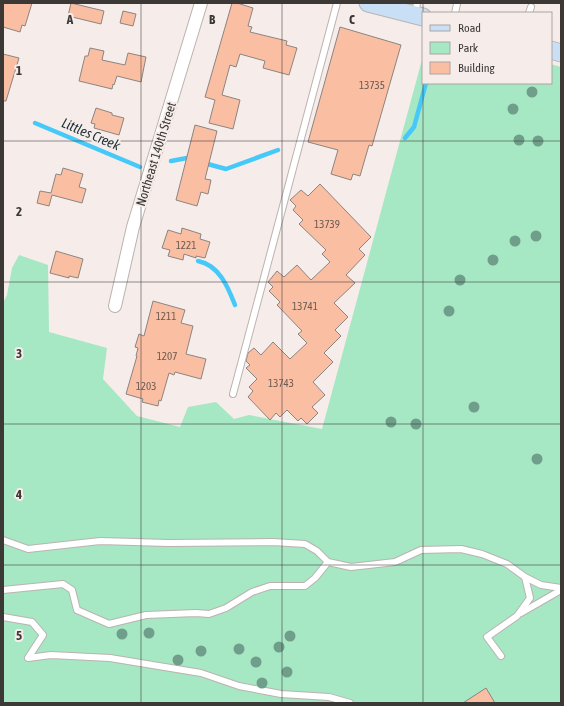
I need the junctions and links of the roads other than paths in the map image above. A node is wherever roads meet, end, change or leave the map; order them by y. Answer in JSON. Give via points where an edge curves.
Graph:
{"nodes":[{"id":1,"x":201,"y":3,"type":"edge"},
{"id":2,"x":336,"y":3,"type":"edge"},
{"id":3,"x":368,"y":3,"type":"edge"},
{"id":4,"x":412,"y":10,"type":"edge"},
{"id":5,"x":116,"y":306,"type":"dead end"},
{"id":6,"x":233,"y":394,"type":"dead end"},
{"id":7,"x":3,"y":540,"type":"edge"},
{"id":8,"x":328,"y":562,"type":"junction"},
{"id":9,"x":525,"y":577,"type":"junction"},
{"id":10,"x":561,"y":589,"type":"edge"},
{"id":11,"x":3,"y":590,"type":"edge"},
{"id":12,"x":517,"y":616,"type":"junction"},
{"id":13,"x":3,"y":617,"type":"edge"},
{"id":14,"x":501,"y":656,"type":"dead end"},
{"id":15,"x":350,"y":703,"type":"edge"}],
"edges":[{"from":1,"to":5,"type":"street","name":"Northeast 140th Street","via":[[133,228]]},
{"from":2,"to":6,"type":"lane"},
{"from":3,"to":4,"type":"main road"},
{"from":7,"to":8,"type":"lane","via":[[28,549],[100,541],[305,544]]},
{"from":8,"to":9,"type":"lane","via":[[351,567],[395,562],[421,550],[461,549],[507,564]]},
{"from":8,"to":11,"type":"lane","via":[[305,586],[270,586],[252,592],[226,608],[209,614],[146,615],[109,624],[77,610],[72,590],[63,584]]},
{"from":9,"to":10,"type":"lane","via":[[541,585]]},
{"from":9,"to":12,"type":"lane","via":[[530,598]]},
{"from":10,"to":12,"type":"lane"},
{"from":12,"to":14,"type":"lane","via":[[487,637]]},
{"from":13,"to":15,"type":"lane","via":[[32,622],[43,635],[28,658],[51,654],[110,658],[201,673],[239,686],[281,694],[329,697]]}]}
